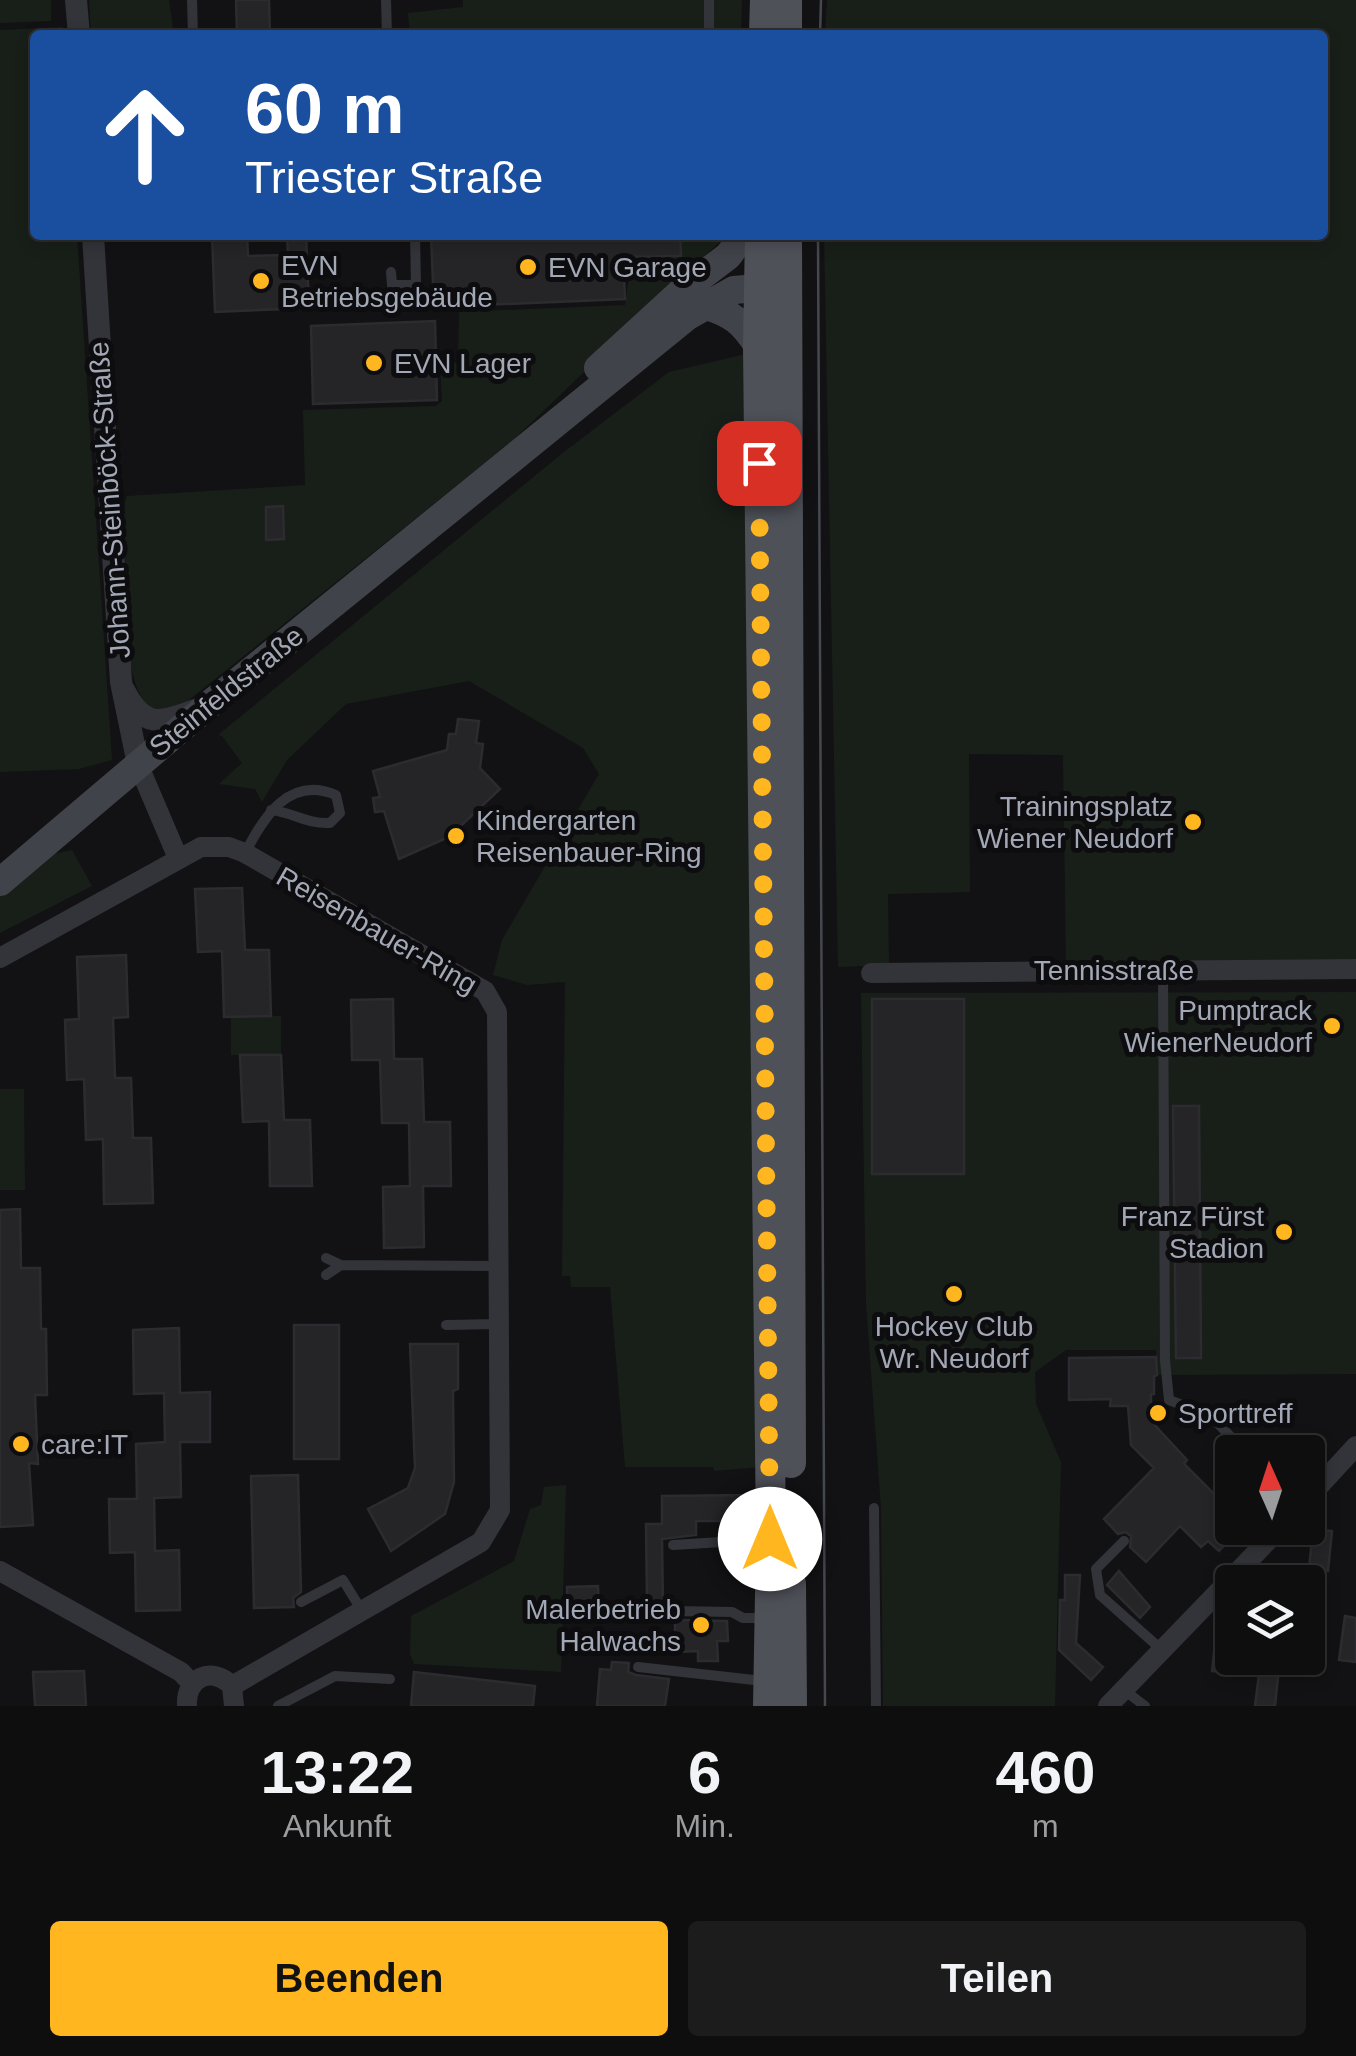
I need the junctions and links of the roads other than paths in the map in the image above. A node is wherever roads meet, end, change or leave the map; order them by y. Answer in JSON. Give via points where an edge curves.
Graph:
{"nodes":[{"id":1,"x":76,"y":0,"type":"edge"},
{"id":2,"x":192,"y":0,"type":"edge"},
{"id":3,"x":386,"y":0,"type":"edge"},
{"id":4,"x":710,"y":0,"type":"edge"},
{"id":5,"x":765,"y":0,"type":"edge"},
{"id":6,"x":787,"y":0,"type":"edge"},
{"id":7,"x":79,"y":30,"type":"edge"},
{"id":8,"x":193,"y":30,"type":"edge"},
{"id":9,"x":387,"y":30,"type":"edge"},
{"id":10,"x":709,"y":30,"type":"edge"},
{"id":11,"x":764,"y":30,"type":"edge"},
{"id":12,"x":788,"y":30,"type":"edge"},
{"id":13,"x":93,"y":240,"type":"edge"},
{"id":14,"x":415,"y":240,"type":"edge"},
{"id":15,"x":740,"y":240,"type":"edge"},
{"id":16,"x":761,"y":240,"type":"edge"},
{"id":17,"x":785,"y":240,"type":"edge"},
{"id":18,"x":391,"y":272,"type":"dead end"},
{"id":19,"x":710,"y":272,"type":"junction"},
{"id":20,"x":773,"y":281,"type":"junction"},
{"id":21,"x":707,"y":306,"type":"junction"},
{"id":22,"x":758,"y":346,"type":"junction"},
{"id":23,"x":455,"y":504,"type":"junction"},
{"id":24,"x":121,"y":682,"type":"junction"},
{"id":25,"x":210,"y":704,"type":"junction"},
{"id":26,"x":138,"y":764,"type":"junction"},
{"id":27,"x":270,"y":810,"type":"junction"},
{"id":28,"x":244,"y":853,"type":"junction"},
{"id":29,"x":178,"y":858,"type":"junction"},
{"id":30,"x":1,"y":878,"type":"edge"},
{"id":31,"x":0,"y":958,"type":"edge"},
{"id":32,"x":1356,"y":969,"type":"edge"},
{"id":33,"x":1163,"y":970,"type":"junction"},
{"id":34,"x":871,"y":973,"type":"dead end"},
{"id":35,"x":326,"y":1258,"type":"dead end"},
{"id":36,"x":341,"y":1265,"type":"junction"},
{"id":37,"x":500,"y":1266,"type":"junction"},
{"id":38,"x":326,"y":1274,"type":"dead end"},
{"id":39,"x":499,"y":1324,"type":"junction"},
{"id":40,"x":446,"y":1325,"type":"dead end"},
{"id":41,"x":780,"y":1401,"type":"junction"},
{"id":42,"x":1228,"y":1435,"type":"edge"},
{"id":43,"x":1356,"y":1446,"type":"edge"},
{"id":44,"x":1325,"y":1480,"type":"edge"},
{"id":45,"x":874,"y":1508,"type":"dead end"},
{"id":46,"x":770,"y":1539,"type":"junction"},
{"id":47,"x":1124,"y":1541,"type":"dead end"},
{"id":48,"x":673,"y":1545,"type":"dead end"},
{"id":49,"x":1264,"y":1545,"type":"edge"},
{"id":50,"x":0,"y":1572,"type":"edge"},
{"id":51,"x":301,"y":1602,"type":"dead end"},
{"id":52,"x":672,"y":1611,"type":"dead end"},
{"id":53,"x":362,"y":1612,"type":"junction"},
{"id":54,"x":771,"y":1618,"type":"junction"},
{"id":55,"x":1162,"y":1650,"type":"junction"},
{"id":56,"x":638,"y":1667,"type":"dead end"},
{"id":57,"x":390,"y":1680,"type":"dead end"},
{"id":58,"x":192,"y":1684,"type":"junction"},
{"id":59,"x":1124,"y":1689,"type":"junction"},
{"id":60,"x":768,"y":1694,"type":"edge"},
{"id":61,"x":233,"y":1696,"type":"edge"},
{"id":62,"x":188,"y":1706,"type":"edge"},
{"id":63,"x":278,"y":1706,"type":"edge"},
{"id":64,"x":792,"y":1706,"type":"edge"},
{"id":65,"x":876,"y":1706,"type":"edge"},
{"id":66,"x":1108,"y":1706,"type":"edge"},
{"id":67,"x":1144,"y":1706,"type":"edge"}],
"edges":[{"from":1,"to":7,"type":"street"},
{"from":2,"to":8,"type":"lane"},
{"from":3,"to":9,"type":"lane"},
{"from":4,"to":10,"type":"lane"},
{"from":5,"to":11,"type":"main road"},
{"from":6,"to":12,"type":"main road"},
{"from":13,"to":24,"type":"street","name":"Johann-Steinböck-Straße"},
{"from":14,"to":18,"type":"lane","via":[[416,285],[392,284]]},
{"from":15,"to":19,"type":"main road","name":"Steinfeldstraße"},
{"from":16,"to":20,"type":"main road"},
{"from":17,"to":20,"type":"main road"},
{"from":19,"to":20,"type":"main road","via":[[734,268]]},
{"from":19,"to":23,"type":"main road","name":"Steinfeldstraße","via":[[638,330]]},
{"from":20,"to":21,"type":"main road","name":"Steinfeldstraße","via":[[734,290]]},
{"from":20,"to":22,"type":"main road"},
{"from":20,"to":41,"type":"main road"},
{"from":21,"to":22,"type":"main road","via":[[742,322]]},
{"from":21,"to":23,"type":"main road","name":"Steinfeldstraße"},
{"from":22,"to":41,"type":"main road"},
{"from":23,"to":25,"type":"main road","name":"Steinfeldstraße"},
{"from":24,"to":25,"type":"street","via":[[134,710],[158,721]]},
{"from":24,"to":26,"type":"street","name":"Johann-Steinböck-Straße"},
{"from":25,"to":26,"type":"main road","name":"Steinfeldstraße"},
{"from":26,"to":29,"type":"street"},
{"from":26,"to":30,"type":"main road","name":"Steinfeldstraße"},
{"from":27,"to":27,"type":"lane","via":[[294,813],[310,824],[330,823],[340,813],[336,795],[317,788]]},
{"from":27,"to":28,"type":"lane"},
{"from":28,"to":29,"type":"street","name":"Reisenbauer-Ring","via":[[200,847]]},
{"from":28,"to":37,"type":"street","name":"Reisenbauer-Ring","via":[[493,1000],[500,1027]]},
{"from":29,"to":31,"type":"street","name":"Reisenbauer-Ring"},
{"from":32,"to":33,"type":"street","name":"Tennisstraße"},
{"from":33,"to":34,"type":"street","name":"Tennisstraße"},
{"from":33,"to":42,"type":"lane","via":[[1169,1400],[1210,1416]]},
{"from":35,"to":36,"type":"lane"},
{"from":36,"to":37,"type":"lane"},
{"from":36,"to":38,"type":"lane"},
{"from":37,"to":39,"type":"street","name":"Reisenbauer-Ring"},
{"from":39,"to":40,"type":"lane"},
{"from":39,"to":53,"type":"street","name":"Reisenbauer-Ring","via":[[500,1510],[481,1542]]},
{"from":41,"to":46,"type":"main road"},
{"from":41,"to":64,"type":"main road"},
{"from":43,"to":44,"type":"street"},
{"from":45,"to":65,"type":"lane"},
{"from":46,"to":48,"type":"lane"},
{"from":46,"to":54,"type":"main road"},
{"from":47,"to":55,"type":"lane","via":[[1096,1570],[1100,1595]]},
{"from":49,"to":55,"type":"street"},
{"from":50,"to":58,"type":"street"},
{"from":51,"to":53,"type":"lane","via":[[343,1580]]},
{"from":52,"to":54,"type":"lane"},
{"from":53,"to":61,"type":"street","name":"Reisenbauer-Ring"},
{"from":54,"to":60,"type":"main road"},
{"from":55,"to":59,"type":"street"},
{"from":56,"to":60,"type":"lane"},
{"from":57,"to":63,"type":"lane","via":[[335,1676]]},
{"from":58,"to":61,"type":"street","name":"Reisenbauer-Ring","via":[[217,1675]]},
{"from":58,"to":62,"type":"street"},
{"from":59,"to":66,"type":"street"},
{"from":59,"to":67,"type":"lane"}]}
